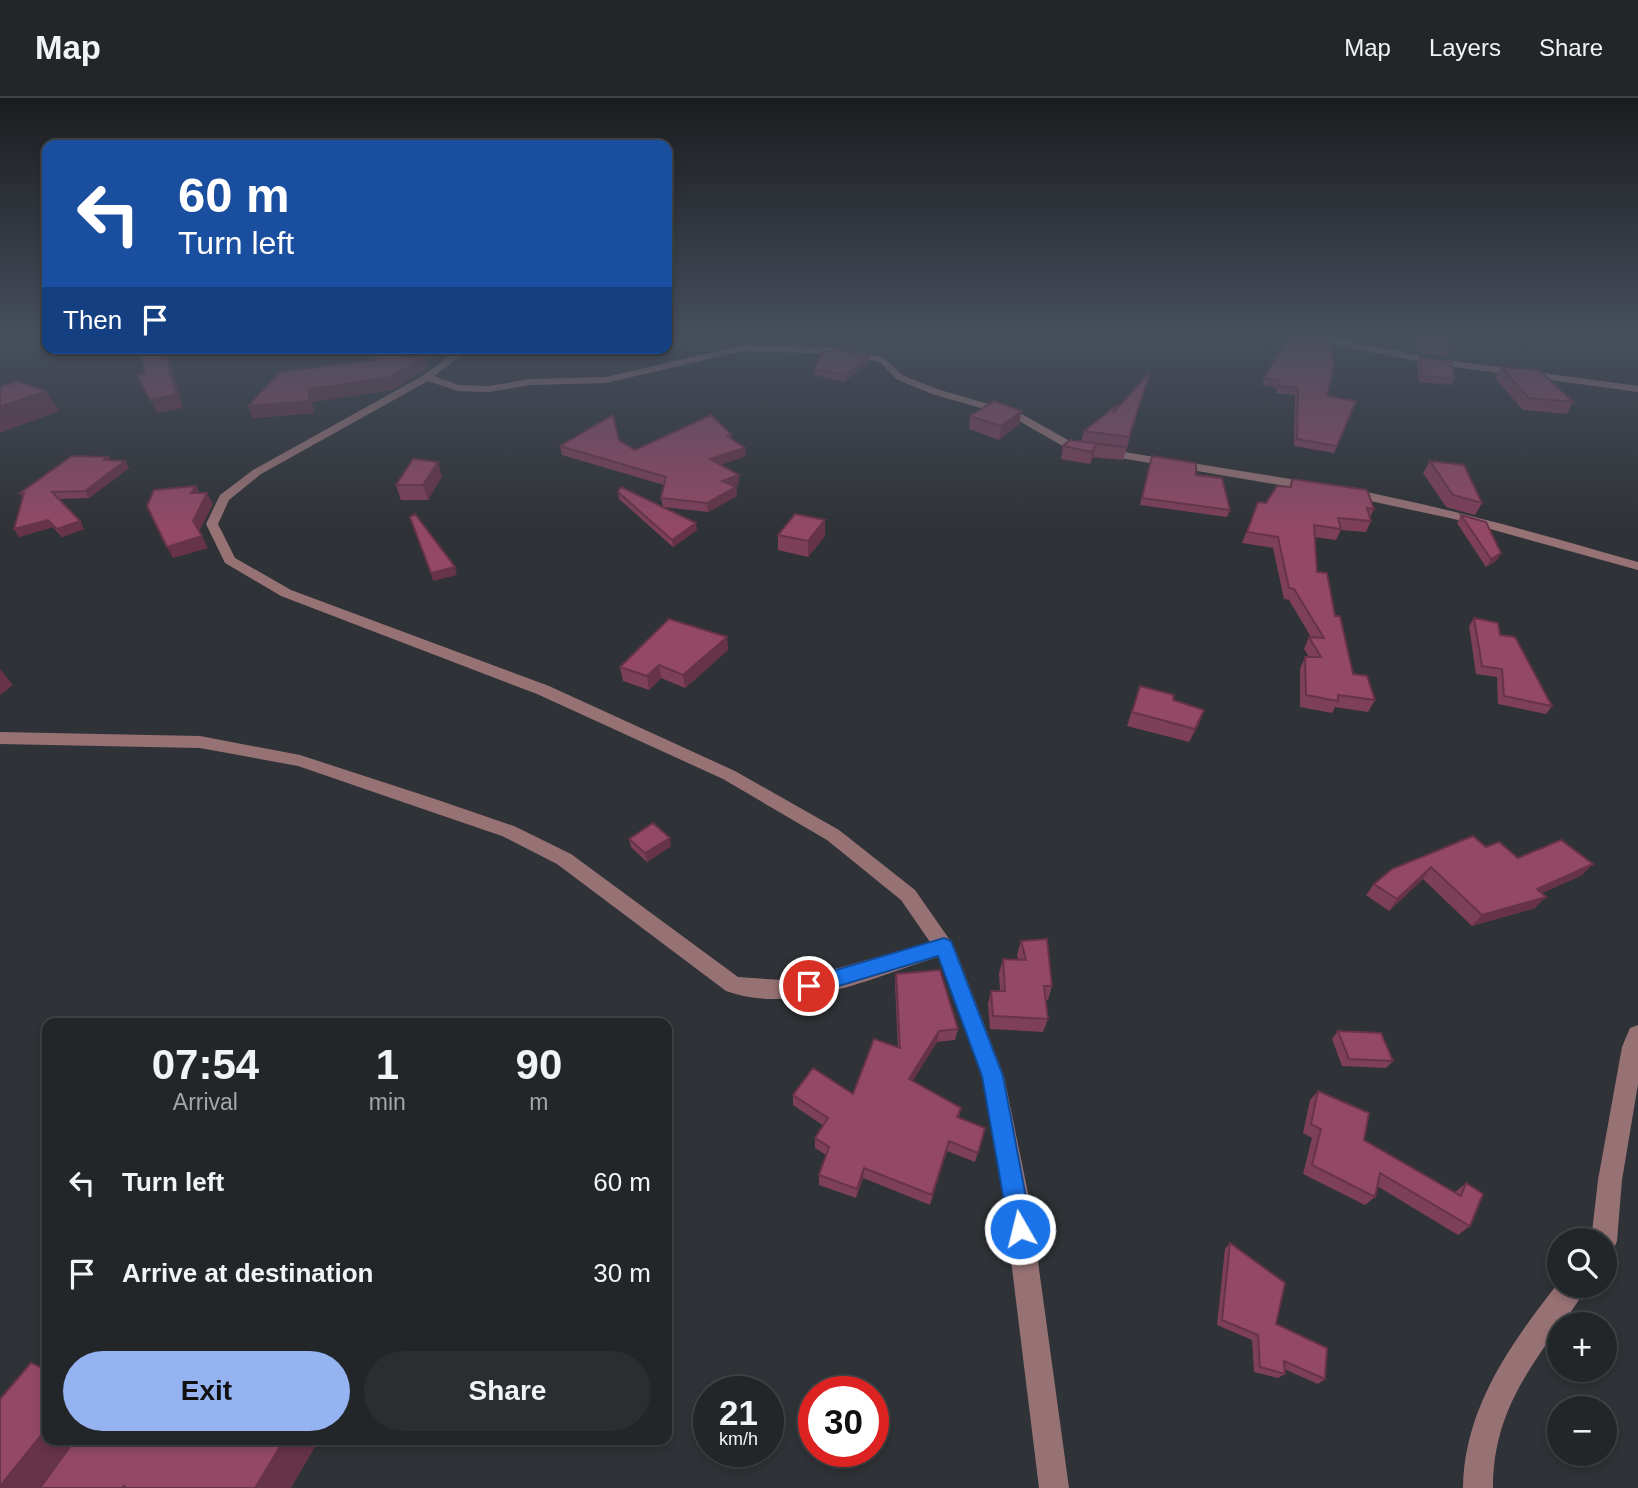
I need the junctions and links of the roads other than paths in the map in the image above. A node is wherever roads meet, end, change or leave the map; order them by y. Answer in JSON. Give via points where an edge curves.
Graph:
{"nodes":[{"id":1,"x":384,"y":401,"type":"edge"},
{"id":2,"x":967,"y":401,"type":"edge"},
{"id":3,"x":1638,"y":566,"type":"edge"},
{"id":4,"x":0,"y":738,"type":"edge"},
{"id":5,"x":944,"y":946,"type":"junction"},
{"id":6,"x":1638,"y":1035,"type":"edge"},
{"id":7,"x":1605,"y":1228,"type":"edge"},
{"id":8,"x":1565,"y":1298,"type":"edge"},
{"id":9,"x":1054,"y":1488,"type":"edge"},
{"id":10,"x":1478,"y":1488,"type":"edge"}],
"edges":[{"from":1,"to":5,"type":"street","via":[[257,472],[224,498],[212,524],[230,560],[286,593],[543,690],[729,775],[833,835],[908,895]]},
{"from":2,"to":3,"type":"street","via":[[1016,415],[1072,447],[1410,504]]},
{"from":4,"to":5,"type":"street","via":[[200,742],[300,761],[443,808],[508,831],[564,859],[733,985],[751,991],[809,986]]},
{"from":5,"to":9,"type":"street","via":[[993,1076],[1017,1203]]},
{"from":6,"to":7,"type":"street"},
{"from":8,"to":10,"type":"street","via":[[1494,1400],[1476,1466]]}]}
